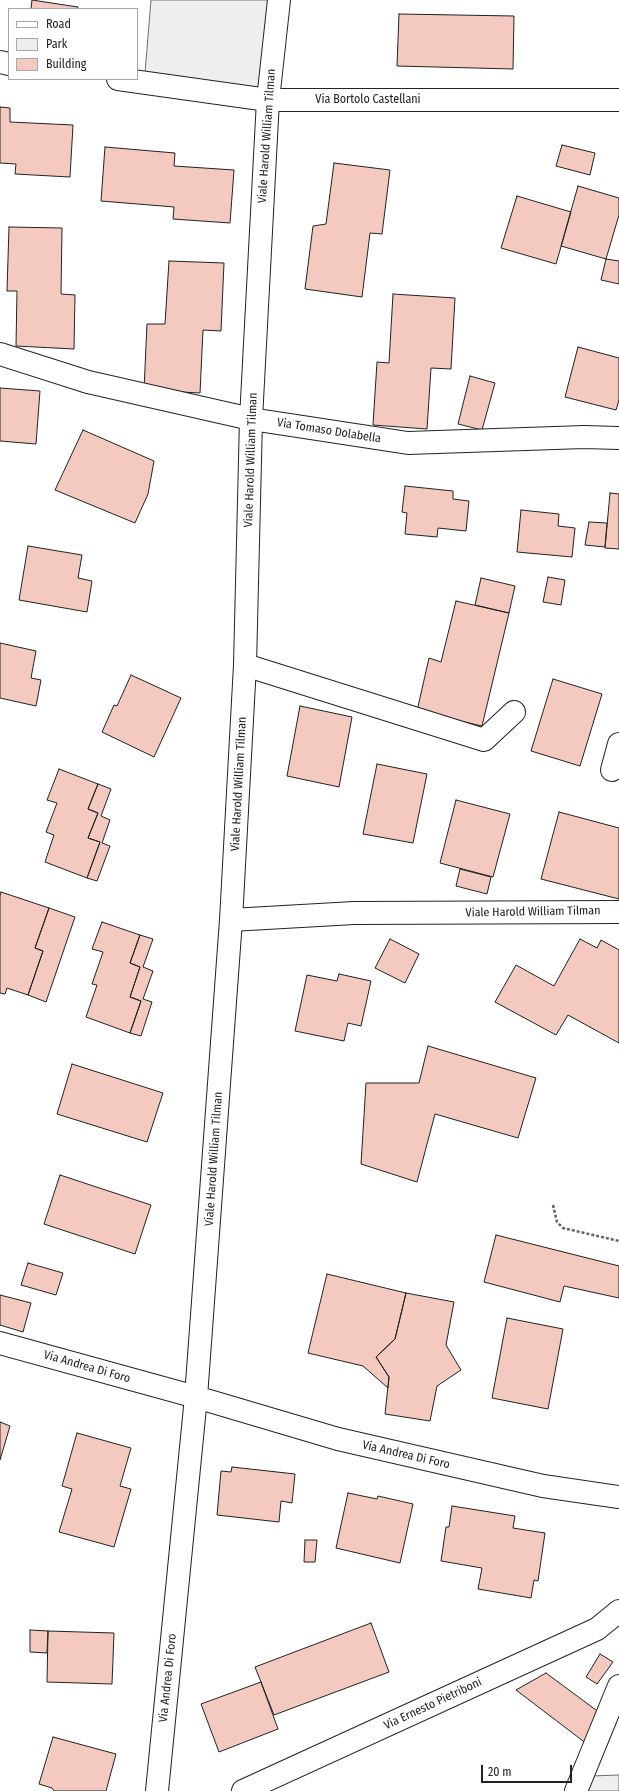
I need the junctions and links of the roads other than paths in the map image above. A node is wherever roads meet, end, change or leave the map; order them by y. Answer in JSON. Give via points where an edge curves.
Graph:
{"nodes":[{"id":1,"x":279,"y":0,"type":"edge"},
{"id":2,"x":125,"y":80,"type":"edge"},
{"id":3,"x":268,"y":100,"type":"junction"},
{"id":4,"x":619,"y":100,"type":"edge"},
{"id":5,"x":0,"y":354,"type":"edge"},
{"id":6,"x":251,"y":419,"type":"junction"},
{"id":7,"x":619,"y":438,"type":"edge"},
{"id":8,"x":245,"y":665,"type":"junction"},
{"id":9,"x":514,"y":712,"type":"dead end"},
{"id":10,"x":619,"y":744,"type":"edge"},
{"id":11,"x":612,"y":770,"type":"dead end"},
{"id":12,"x":619,"y":912,"type":"edge"},
{"id":13,"x":231,"y":920,"type":"junction"},
{"id":14,"x":0,"y":1343,"type":"edge"},
{"id":15,"x":196,"y":1397,"type":"junction"},
{"id":16,"x":619,"y":1498,"type":"edge"},
{"id":17,"x":618,"y":1615,"type":"edge"},
{"id":18,"x":619,"y":1686,"type":"edge"},
{"id":19,"x":157,"y":1791,"type":"edge"},
{"id":20,"x":243,"y":1791,"type":"edge"},
{"id":21,"x":576,"y":1791,"type":"edge"}],
"edges":[{"from":1,"to":3,"type":"street","name":"Viale Harold William Tilman"},
{"from":2,"to":3,"type":"street","name":"Via Bortolo Castellani"},
{"from":3,"to":4,"type":"street","name":"Via Bortolo Castellani"},
{"from":3,"to":6,"type":"street","name":"Viale Harold William Tilman"},
{"from":5,"to":6,"type":"street","name":"Via Tomaso Dolabella","via":[[88,382]]},
{"from":6,"to":7,"type":"street","name":"Via Tomaso Dolabella","via":[[408,443]]},
{"from":6,"to":8,"type":"street","name":"Viale Harold William Tilman"},
{"from":8,"to":9,"type":"street","via":[[484,740]]},
{"from":8,"to":13,"type":"street","name":"Viale Harold William Tilman"},
{"from":10,"to":11,"type":"street"},
{"from":12,"to":13,"type":"street","name":"Viale Harold William Tilman","via":[[354,913]]},
{"from":13,"to":15,"type":"street","name":"Viale Harold William Tilman"},
{"from":14,"to":15,"type":"street","name":"Via Andrea Di Foro"},
{"from":15,"to":16,"type":"street","name":"Via Andrea Di Foro","via":[[338,1439],[543,1486]]},
{"from":15,"to":19,"type":"street","name":"Via Andrea Di Foro"},
{"from":17,"to":20,"type":"street","name":"Via Ernesto Pietriboni","via":[[597,1629]]},
{"from":18,"to":21,"type":"street"}]}
